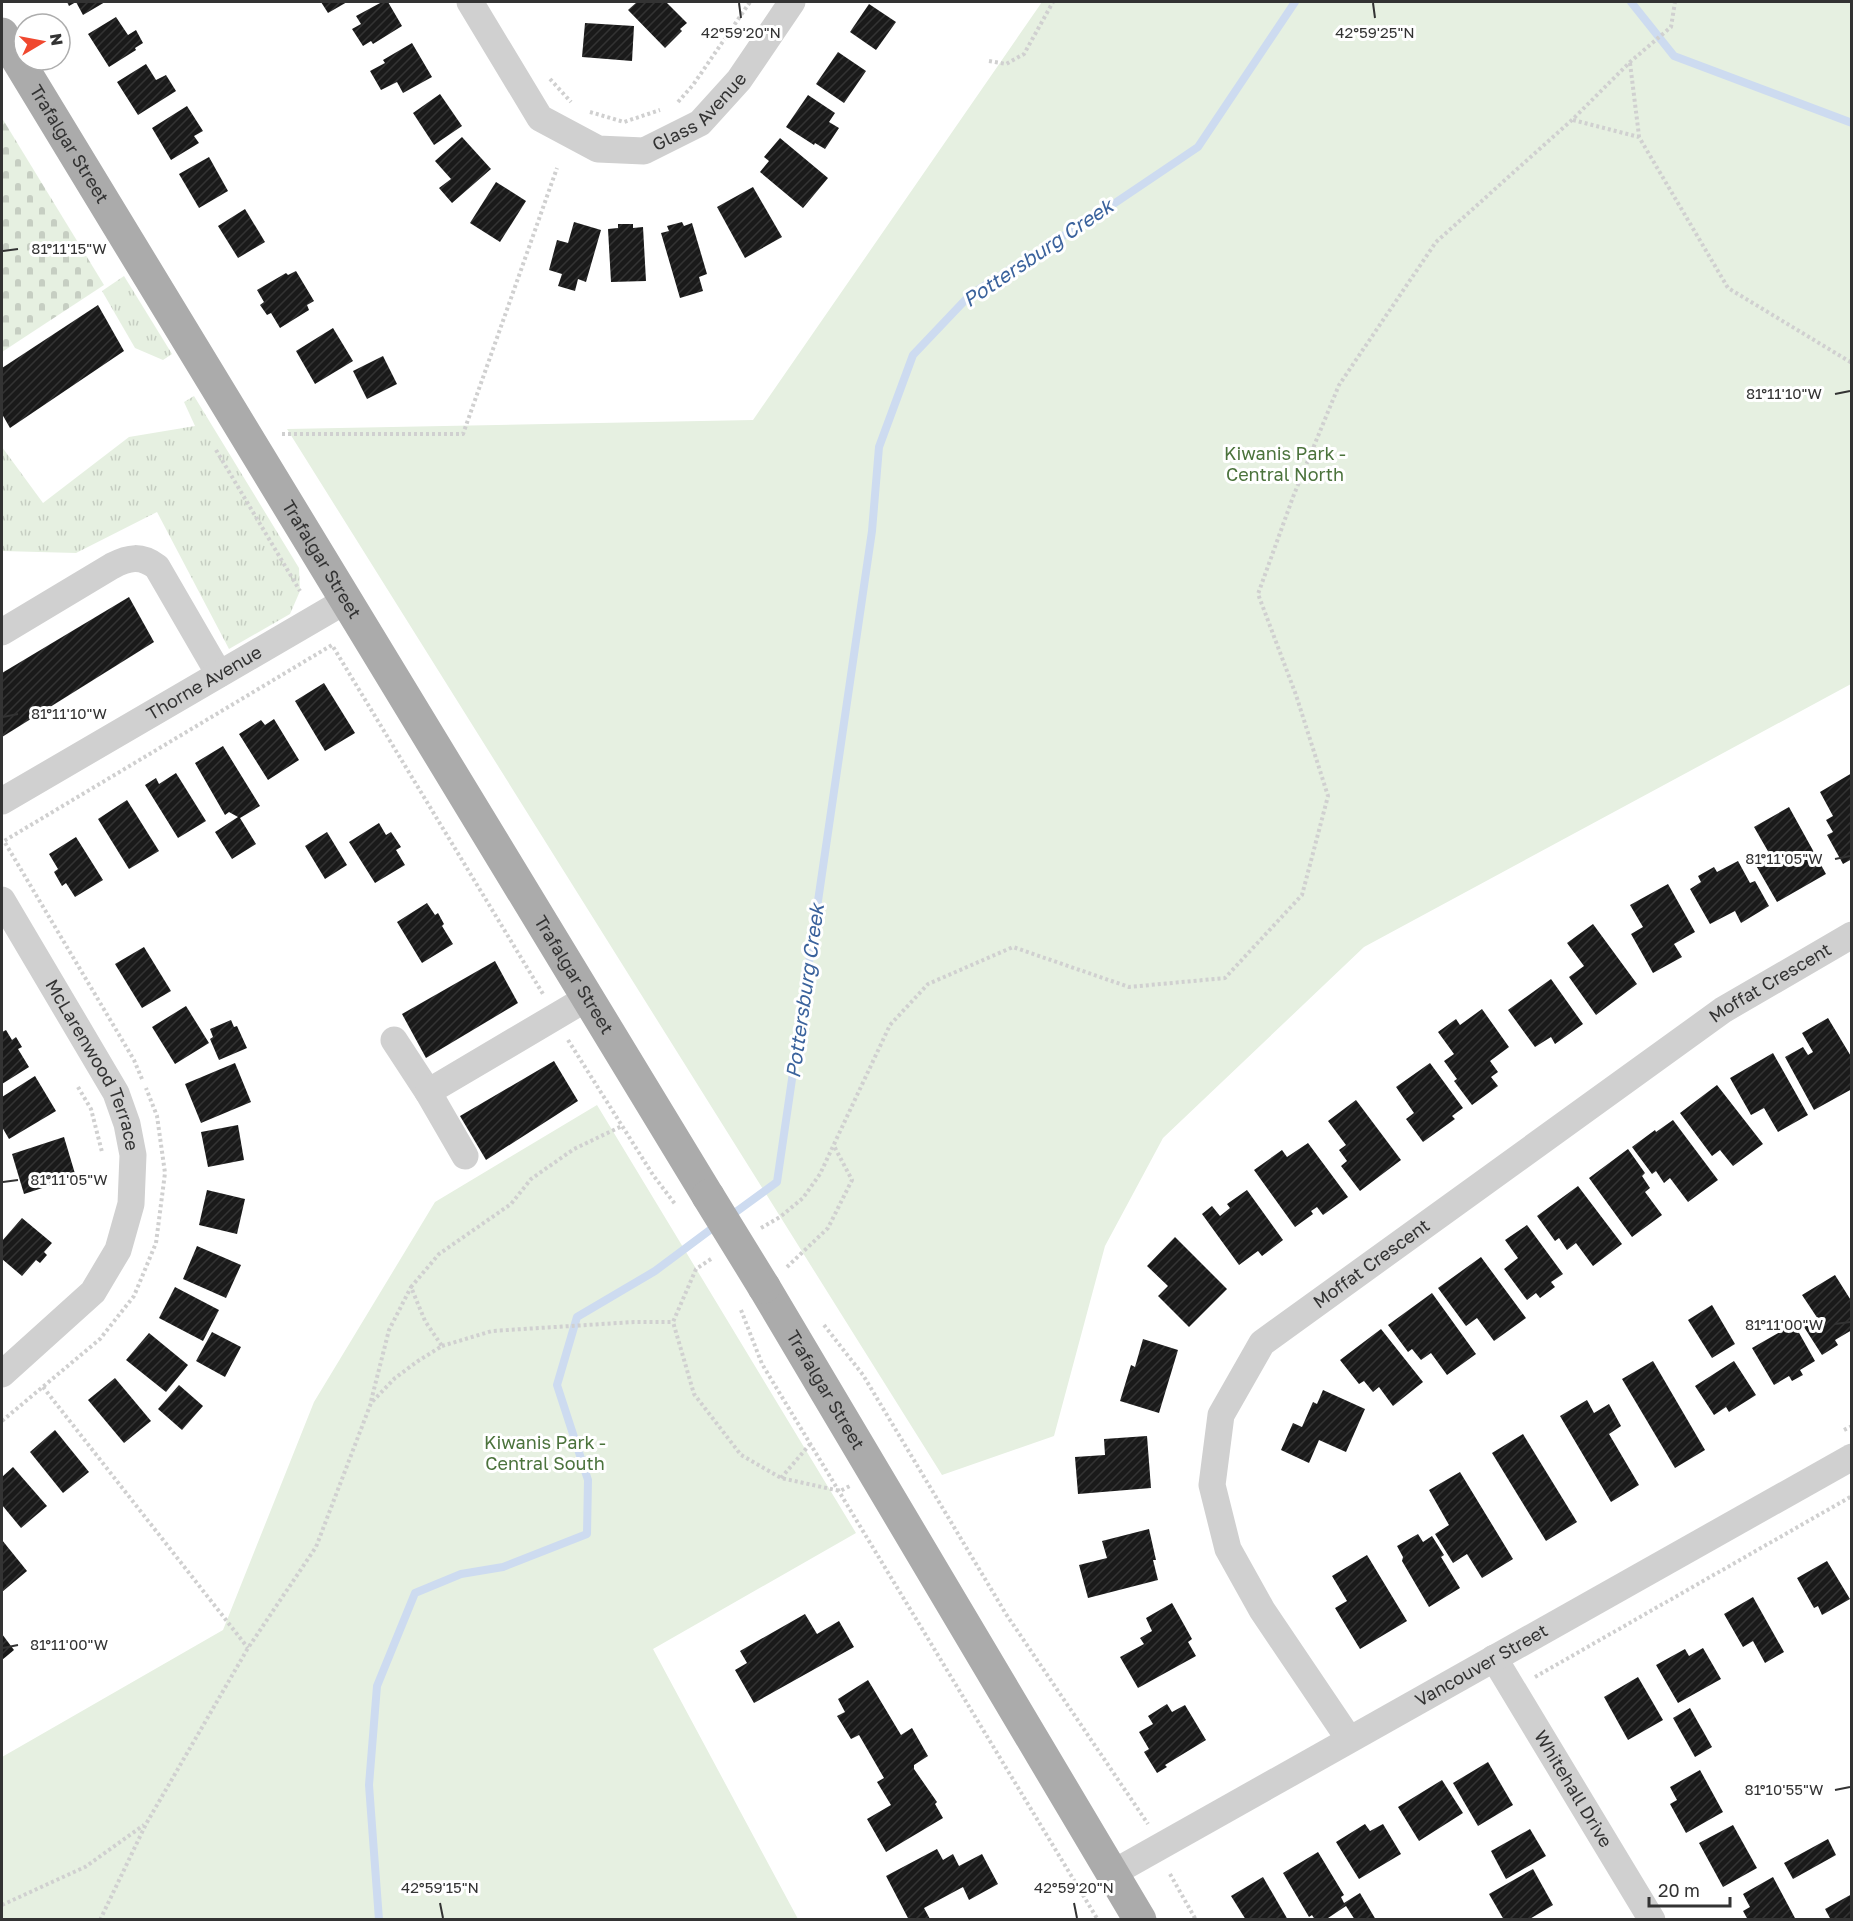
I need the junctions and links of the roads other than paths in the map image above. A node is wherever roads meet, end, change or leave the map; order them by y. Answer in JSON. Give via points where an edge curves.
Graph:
{"nodes":[{"id":1,"x":470,"y":2,"type":"edge"},
{"id":2,"x":792,"y":2,"type":"edge"},
{"id":3,"x":6,"y":50,"type":"edge"},
{"id":4,"x":345,"y":601,"type":"junction"},
{"id":5,"x":2,"y":632,"type":"edge"},
{"id":6,"x":219,"y":674,"type":"junction"},
{"id":7,"x":2,"y":801,"type":"edge"},
{"id":8,"x":2,"y":900,"type":"edge"},
{"id":9,"x":1851,"y":935,"type":"edge"},
{"id":10,"x":587,"y":999,"type":"junction"},
{"id":11,"x":394,"y":1040,"type":"dead end"},
{"id":12,"x":428,"y":1092,"type":"junction"},
{"id":13,"x":465,"y":1156,"type":"dead end"},
{"id":14,"x":2,"y":1374,"type":"edge"},
{"id":15,"x":1851,"y":1458,"type":"edge"},
{"id":16,"x":1494,"y":1658,"type":"junction"},
{"id":17,"x":1349,"y":1739,"type":"junction"},
{"id":18,"x":1113,"y":1873,"type":"junction"},
{"id":19,"x":1140,"y":1920,"type":"edge"},
{"id":20,"x":1652,"y":1920,"type":"edge"}],
"edges":[{"from":1,"to":2,"type":"street","name":"Glass Avenue","via":[[540,118],[598,149],[644,151],[700,123],[739,80]]},
{"from":3,"to":4,"type":"main road","name":"Trafalgar Street"},
{"from":4,"to":6,"type":"street","name":"Thorne Avenue"},
{"from":4,"to":10,"type":"main road","name":"Trafalgar Street"},
{"from":5,"to":6,"type":"street","via":[[112,566],[128,558],[141,558],[157,567]]},
{"from":6,"to":7,"type":"street","name":"Thorne Avenue"},
{"from":8,"to":14,"type":"street","name":"McLarenwood Terrace","via":[[116,1093],[133,1155],[131,1204],[118,1250],[93,1292]]},
{"from":9,"to":17,"type":"street","name":"Moffat Crescent","via":[[1723,1010],[1262,1343],[1221,1415],[1212,1485],[1228,1549],[1262,1610]]},
{"from":10,"to":12,"type":"street"},
{"from":10,"to":18,"type":"main road","name":"Trafalgar Street","bridge":true},
{"from":11,"to":12,"type":"street"},
{"from":12,"to":13,"type":"street"},
{"from":15,"to":16,"type":"street","name":"Vancouver Street"},
{"from":16,"to":17,"type":"street","name":"Vancouver Street"},
{"from":16,"to":20,"type":"street","name":"Whitehall Drive"},
{"from":17,"to":18,"type":"street","name":"Vancouver Street"},
{"from":18,"to":19,"type":"main road","name":"Trafalgar Street"}]}
